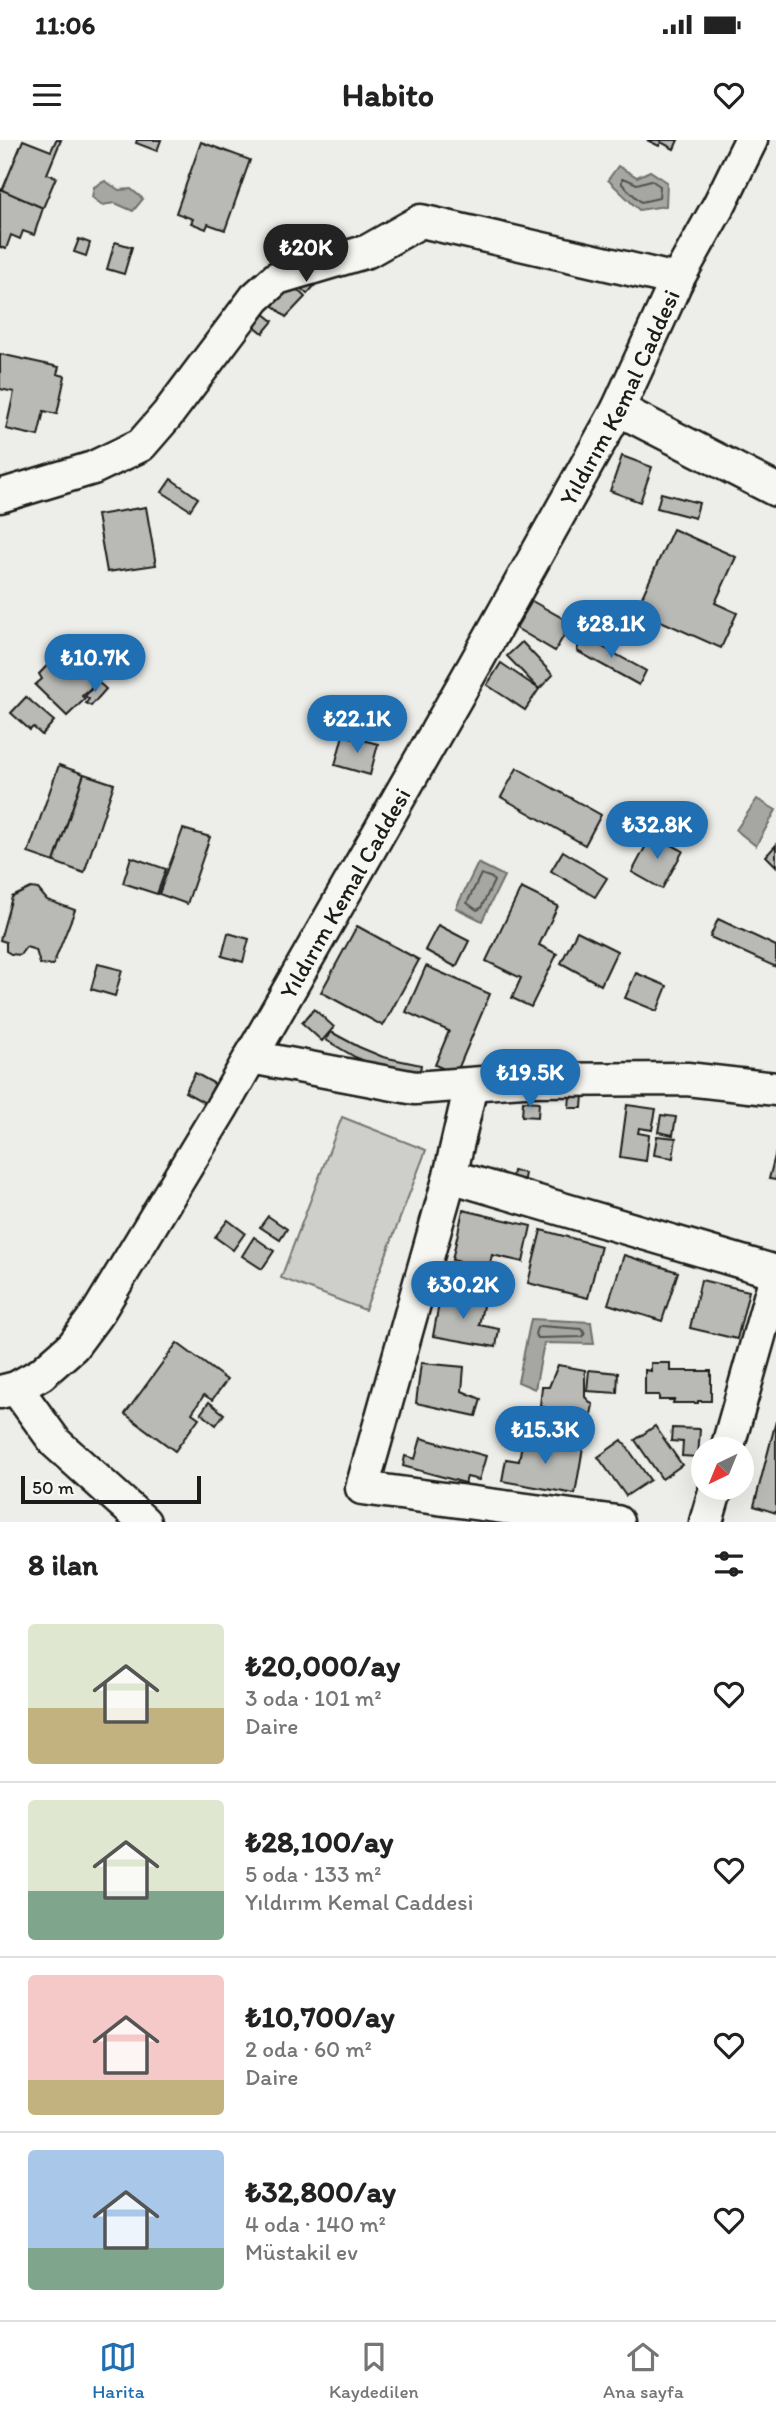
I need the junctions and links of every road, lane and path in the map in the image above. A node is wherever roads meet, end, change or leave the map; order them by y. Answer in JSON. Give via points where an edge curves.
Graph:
{"nodes":[{"id":1,"x":751,"y":140,"type":"edge"},
{"id":2,"x":762,"y":140,"type":"edge"},
{"id":3,"x":719,"y":205,"type":"junction"},
{"id":4,"x":677,"y":280,"type":"junction"},
{"id":5,"x":618,"y":409,"type":"junction"},
{"id":6,"x":776,"y":490,"type":"edge"},
{"id":7,"x":0,"y":496,"type":"edge"},
{"id":8,"x":251,"y":1057,"type":"junction"},
{"id":9,"x":471,"y":1085,"type":"junction"},
{"id":10,"x":776,"y":1089,"type":"edge"},
{"id":11,"x":450,"y":1175,"type":"junction"},
{"id":12,"x":776,"y":1274,"type":"edge"},
{"id":13,"x":8,"y":1390,"type":"edge"},
{"id":14,"x":730,"y":1437,"type":"edge"},
{"id":15,"x":712,"y":1500,"type":"edge"},
{"id":16,"x":144,"y":1522,"type":"edge"},
{"id":17,"x":617,"y":1522,"type":"edge"},
{"id":18,"x":706,"y":1522,"type":"edge"}],
"edges":[{"from":1,"to":3,"type":"street","name":"Yıldırım Kemal Caddesi"},
{"from":2,"to":3,"type":"street","name":"Yıldırım Kemal Caddesi"},
{"from":3,"to":4,"type":"street","name":"Yıldırım Kemal Caddesi"},
{"from":4,"to":5,"type":"street","name":"Yıldırım Kemal Caddesi"},
{"from":4,"to":7,"type":"street","via":[[421,220],[368,251],[277,278],[255,298],[141,445],[93,468]]},
{"from":5,"to":6,"type":"street"},
{"from":5,"to":8,"type":"street","name":"Yıldırım Kemal Caddesi"},
{"from":8,"to":9,"type":"street","via":[[415,1088]]},
{"from":8,"to":13,"type":"street","name":"Yıldırım Kemal Caddesi","via":[[99,1311],[73,1346],[41,1374]]},
{"from":9,"to":10,"type":"street","via":[[523,1080],[687,1079]]},
{"from":9,"to":11,"type":"street"},
{"from":11,"to":12,"type":"street"},
{"from":11,"to":17,"type":"street","via":[[362,1488]]},
{"from":12,"to":14,"type":"street"},
{"from":13,"to":16,"type":"street","via":[[56,1443]]},
{"from":15,"to":18,"type":"street"}]}
